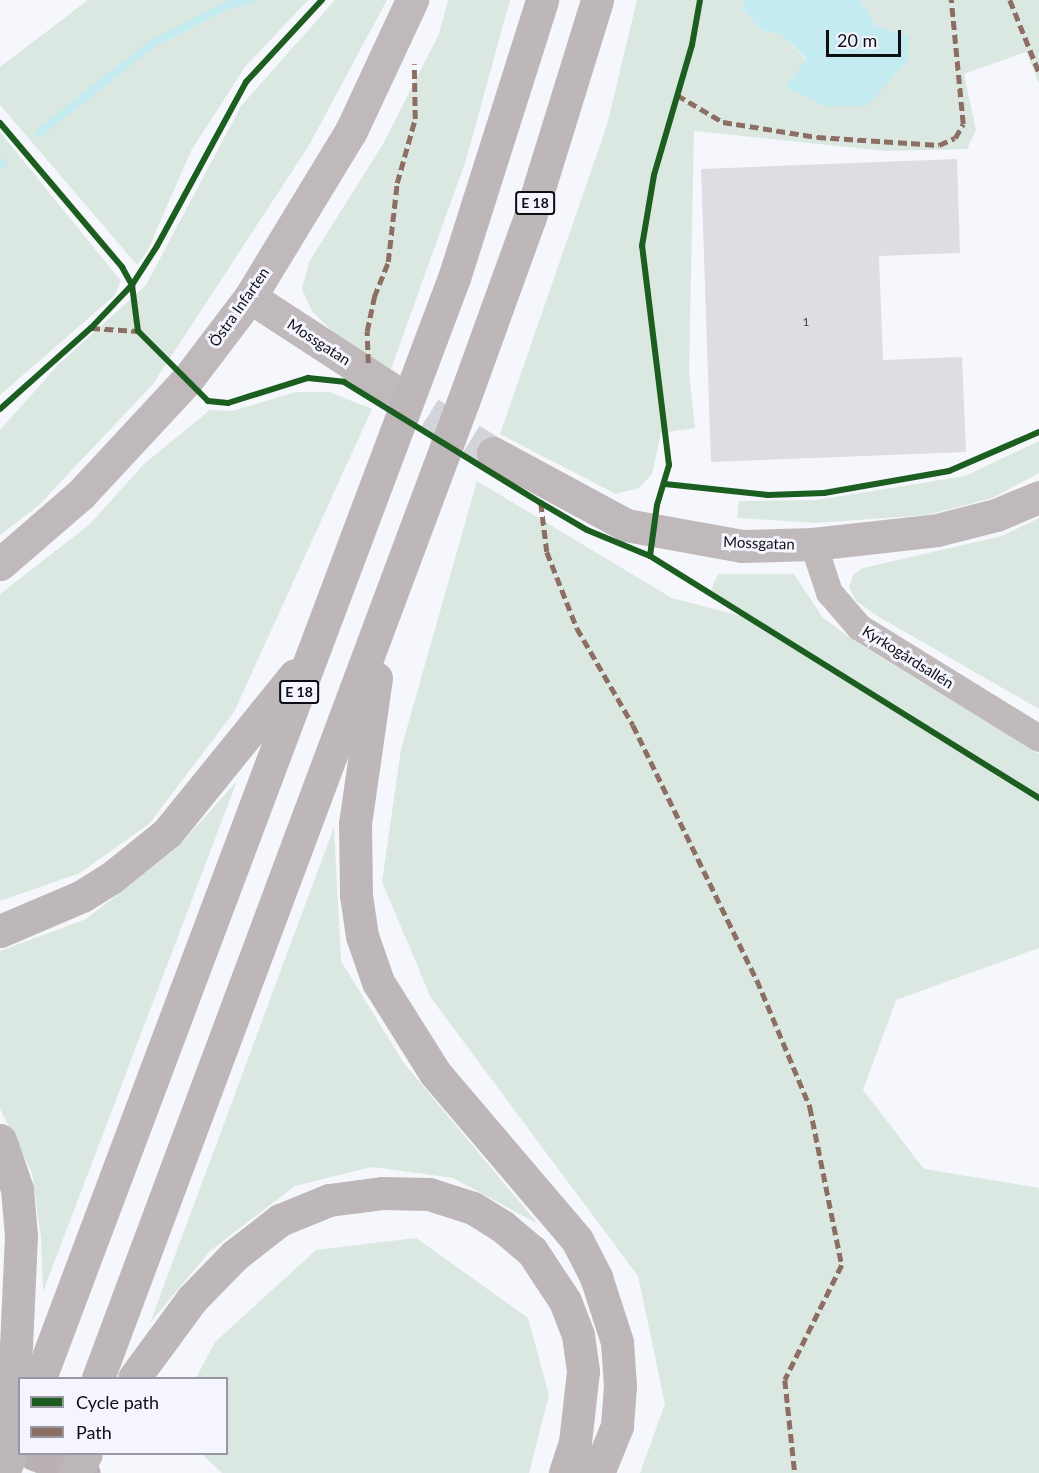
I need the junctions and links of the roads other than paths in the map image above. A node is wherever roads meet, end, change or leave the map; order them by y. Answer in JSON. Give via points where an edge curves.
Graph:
{"nodes":[{"id":1,"x":412,"y":0,"type":"edge"},
{"id":2,"x":542,"y":0,"type":"edge"},
{"id":3,"x":597,"y":0,"type":"edge"},
{"id":4,"x":250,"y":297,"type":"junction"},
{"id":5,"x":388,"y":387,"type":"tunnel mouth"},
{"id":6,"x":493,"y":453,"type":"tunnel mouth"},
{"id":7,"x":1039,"y":497,"type":"edge"},
{"id":8,"x":813,"y":544,"type":"junction"},
{"id":9,"x":0,"y":564,"type":"edge"},
{"id":10,"x":385,"y":616,"type":"junction"},
{"id":11,"x":315,"y":650,"type":"junction"},
{"id":12,"x":1039,"y":738,"type":"edge"},
{"id":13,"x":0,"y":931,"type":"edge"},
{"id":14,"x":0,"y":1140,"type":"edge"},
{"id":15,"x":39,"y":1377,"type":"edge"},
{"id":16,"x":98,"y":1377,"type":"edge"},
{"id":17,"x":135,"y":1377,"type":"edge"},
{"id":18,"x":13,"y":1419,"type":"edge"},
{"id":19,"x":0,"y":1442,"type":"edge"},
{"id":20,"x":18,"y":1447,"type":"edge"},
{"id":21,"x":37,"y":1455,"type":"edge"},
{"id":22,"x":69,"y":1455,"type":"edge"},
{"id":23,"x":85,"y":1455,"type":"edge"},
{"id":24,"x":604,"y":1466,"type":"edge"},
{"id":25,"x":3,"y":1473,"type":"edge"},
{"id":26,"x":62,"y":1473,"type":"edge"},
{"id":27,"x":74,"y":1473,"type":"edge"},
{"id":28,"x":84,"y":1473,"type":"edge"},
{"id":29,"x":565,"y":1473,"type":"edge"}],
"edges":[{"from":1,"to":4,"type":"street","name":"Östra Infarten","via":[[351,132]]},
{"from":2,"to":11,"type":"highway","number":"E 18","via":[[454,278]]},
{"from":3,"to":10,"type":"highway","number":"E 18","via":[[530,217]]},
{"from":4,"to":5,"type":"street","name":"Mossgatan"},
{"from":4,"to":9,"type":"street","name":"Östra Infarten","via":[[187,380],[81,494]]},
{"from":6,"to":8,"type":"street","name":"Mossgatan","via":[[626,525],[742,546]]},
{"from":7,"to":8,"type":"street","name":"Mossgatan","via":[[996,515],[937,530]]},
{"from":8,"to":12,"type":"street","name":"Kyrkogårdsallén","via":[[829,592],[860,627]]},
{"from":10,"to":16,"type":"highway","number":"E 18"},
{"from":10,"to":24,"type":"highway","via":[[355,823],[356,895],[362,936],[378,982],[435,1073],[577,1240],[596,1276],[617,1342],[617,1416]]},
{"from":11,"to":13,"type":"highway","via":[[167,833],[82,896]]},
{"from":11,"to":15,"type":"highway","number":"E 18"},
{"from":14,"to":18,"type":"highway","via":[[17,1190],[21,1236]]},
{"from":17,"to":29,"type":"highway","via":[[192,1299],[235,1255],[280,1220],[329,1200],[382,1192],[429,1194],[473,1208],[502,1226],[532,1251],[565,1301],[578,1335],[583,1371],[574,1442]]},
{"from":18,"to":19,"type":"highway","bridge":true},
{"from":18,"to":25,"type":"highway","bridge":true},
{"from":19,"to":20,"type":"main road"},
{"from":21,"to":28,"type":"main road"},
{"from":22,"to":26,"type":"highway"},
{"from":23,"to":27,"type":"highway","bridge":true}]}
